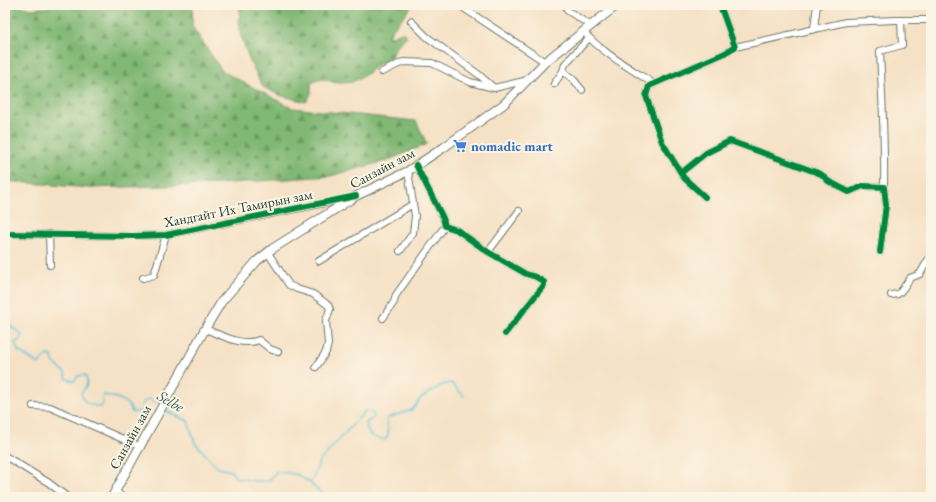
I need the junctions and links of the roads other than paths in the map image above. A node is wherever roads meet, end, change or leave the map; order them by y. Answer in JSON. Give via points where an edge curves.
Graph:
{"nodes":[{"id":1,"x":459,"y":5,"type":"edge"},
{"id":2,"x":565,"y":5,"type":"edge"},
{"id":3,"x":617,"y":5,"type":"edge"},
{"id":4,"x":720,"y":5,"type":"edge"},
{"id":5,"x":816,"y":5,"type":"edge"},
{"id":6,"x":901,"y":20,"type":"junction"},
{"id":7,"x":931,"y":20,"type":"edge"},
{"id":8,"x":411,"y":21,"type":"dead end"},
{"id":9,"x":586,"y":28,"type":"junction"},
{"id":10,"x":814,"y":28,"type":"junction"},
{"id":11,"x":589,"y":38,"type":"junction"},
{"id":12,"x":735,"y":47,"type":"junction"},
{"id":13,"x":545,"y":62,"type":"junction"},
{"id":14,"x":563,"y":71,"type":"junction"},
{"id":15,"x":382,"y":72,"type":"dead end"},
{"id":16,"x":528,"y":80,"type":"junction"},
{"id":17,"x":554,"y":84,"type":"dead end"},
{"id":18,"x":654,"y":84,"type":"junction"},
{"id":19,"x":494,"y":88,"type":"junction"},
{"id":20,"x":582,"y":90,"type":"dead end"},
{"id":21,"x":416,"y":165,"type":"junction"},
{"id":22,"x":408,"y":171,"type":"junction"},
{"id":23,"x":681,"y":173,"type":"junction"},
{"id":24,"x":884,"y":187,"type":"junction"},
{"id":25,"x":356,"y":196,"type":"junction"},
{"id":26,"x":705,"y":197,"type":"dead end"},
{"id":27,"x":413,"y":204,"type":"junction"},
{"id":28,"x":519,"y":210,"type":"dead end"},
{"id":29,"x":446,"y":226,"type":"junction"},
{"id":30,"x":5,"y":234,"type":"edge"},
{"id":31,"x":49,"y":234,"type":"junction"},
{"id":32,"x":166,"y":235,"type":"junction"},
{"id":33,"x":400,"y":251,"type":"dead end"},
{"id":34,"x":488,"y":252,"type":"junction"},
{"id":35,"x":880,"y":252,"type":"dead end"},
{"id":36,"x":268,"y":253,"type":"junction"},
{"id":37,"x":931,"y":255,"type":"edge"},
{"id":38,"x":319,"y":261,"type":"dead end"},
{"id":39,"x":50,"y":265,"type":"dead end"},
{"id":40,"x":143,"y":278,"type":"dead end"},
{"id":41,"x":891,"y":295,"type":"dead end"},
{"id":42,"x":383,"y":318,"type":"dead end"},
{"id":43,"x":205,"y":329,"type":"junction"},
{"id":44,"x":505,"y":334,"type":"dead end"},
{"id":45,"x":278,"y":352,"type":"dead end"},
{"id":46,"x":316,"y":367,"type":"dead end"},
{"id":47,"x":33,"y":406,"type":"dead end"},
{"id":48,"x":141,"y":447,"type":"junction"},
{"id":49,"x":5,"y":456,"type":"edge"},
{"id":50,"x":114,"y":494,"type":"edge"},
{"id":51,"x":67,"y":497,"type":"edge"},
{"id":52,"x":122,"y":497,"type":"edge"}],
"edges":[{"from":1,"to":13,"type":"street"},
{"from":2,"to":9,"type":"street"},
{"from":3,"to":9,"type":"main road","name":"Санзайн зам"},
{"from":4,"to":12,"type":"street"},
{"from":5,"to":10,"type":"street"},
{"from":6,"to":7,"type":"street"},
{"from":6,"to":10,"type":"street","via":[[846,22]]},
{"from":6,"to":24,"type":"street","via":[[902,45],[880,51],[885,149]]},
{"from":8,"to":19,"type":"street","via":[[427,37]]},
{"from":9,"to":11,"type":"street"},
{"from":9,"to":13,"type":"main road","name":"Санзайн зам"},
{"from":10,"to":12,"type":"street"},
{"from":11,"to":14,"type":"street","via":[[565,64]]},
{"from":11,"to":18,"type":"street"},
{"from":12,"to":18,"type":"street"},
{"from":13,"to":16,"type":"main road","name":"Санзайн зам"},
{"from":14,"to":17,"type":"street"},
{"from":14,"to":20,"type":"street"},
{"from":15,"to":19,"type":"street","via":[[403,62],[432,63],[470,82]]},
{"from":16,"to":19,"type":"street"},
{"from":16,"to":21,"type":"main road","name":"Санзайн зам","via":[[504,104]]},
{"from":18,"to":23,"type":"street","via":[[648,89],[647,102],[662,142]]},
{"from":21,"to":22,"type":"main road","name":"Санзайн зам"},
{"from":21,"to":29,"type":"street"},
{"from":22,"to":25,"type":"main road","name":"Санзайн зам"},
{"from":22,"to":27,"type":"street"},
{"from":23,"to":24,"type":"street","via":[[706,153],[730,141],[821,174],[828,181],[849,192],[863,186]]},
{"from":23,"to":26,"type":"street"},
{"from":24,"to":35,"type":"street","via":[[886,205]]},
{"from":25,"to":32,"type":"street","name":"Хандгайт Их Тамирын зам"},
{"from":25,"to":36,"type":"main road","name":"Санзайн зам"},
{"from":27,"to":33,"type":"street","via":[[413,233]]},
{"from":27,"to":38,"type":"street"},
{"from":28,"to":34,"type":"street"},
{"from":29,"to":34,"type":"street","via":[[457,230]]},
{"from":29,"to":42,"type":"street","via":[[396,295]]},
{"from":30,"to":31,"type":"street","name":"Хандгайт Их Тамирын зам"},
{"from":31,"to":32,"type":"street","name":"Хандгайт Их Тамирын зам"},
{"from":31,"to":39,"type":"street"},
{"from":32,"to":40,"type":"street","via":[[154,275]]},
{"from":34,"to":44,"type":"street","via":[[544,282]]},
{"from":36,"to":43,"type":"main road","name":"Санзайн зам","via":[[257,261],[222,301]]},
{"from":36,"to":46,"type":"street","via":[[289,285],[313,294],[330,308],[326,321],[328,344]]},
{"from":37,"to":41,"type":"street","via":[[920,274],[910,278],[898,294]]},
{"from":43,"to":45,"type":"street","via":[[245,342],[259,340]]},
{"from":43,"to":48,"type":"main road","name":"Санзайн зам"},
{"from":47,"to":48,"type":"street","via":[[50,407]]},
{"from":48,"to":50,"type":"main road","name":"Санзайн зам"},
{"from":49,"to":51,"type":"street"},
{"from":50,"to":52,"type":"street"}]}
